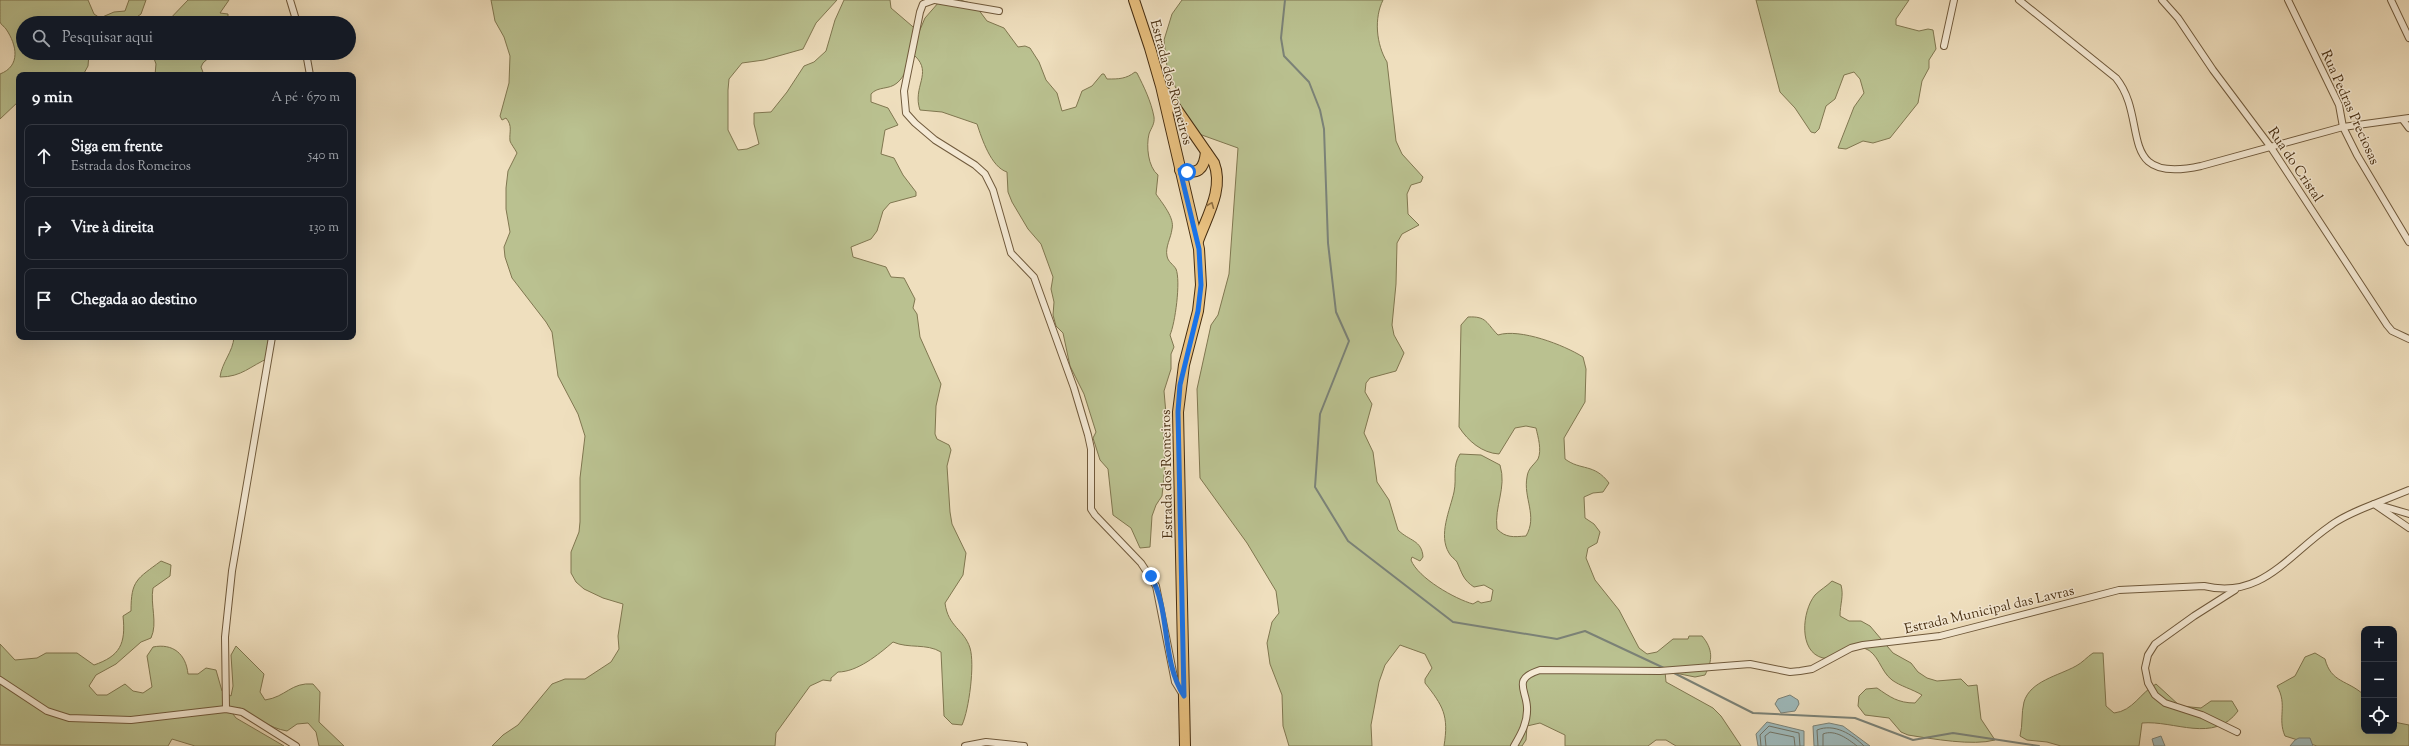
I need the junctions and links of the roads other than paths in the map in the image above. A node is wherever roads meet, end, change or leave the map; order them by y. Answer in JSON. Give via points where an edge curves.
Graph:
{"nodes":[{"id":1,"x":290,"y":0,"type":"edge"},
{"id":2,"x":935,"y":0,"type":"edge"},
{"id":3,"x":1134,"y":0,"type":"edge"},
{"id":4,"x":1954,"y":0,"type":"edge"},
{"id":5,"x":2019,"y":0,"type":"edge"},
{"id":6,"x":2162,"y":0,"type":"edge"},
{"id":7,"x":2288,"y":0,"type":"edge"},
{"id":8,"x":2391,"y":0,"type":"edge"},
{"id":9,"x":998,"y":11,"type":"dead end"},
{"id":10,"x":295,"y":16,"type":"edge"},
{"id":11,"x":2409,"y":38,"type":"edge"},
{"id":12,"x":1944,"y":46,"type":"dead end"},
{"id":13,"x":307,"y":60,"type":"edge"},
{"id":14,"x":309,"y":72,"type":"edge"},
{"id":15,"x":1160,"y":86,"type":"junction"},
{"id":16,"x":2406,"y":119,"type":"edge"},
{"id":17,"x":2343,"y":127,"type":"junction"},
{"id":18,"x":2409,"y":128,"type":"edge"},
{"id":19,"x":2270,"y":146,"type":"junction"},
{"id":20,"x":1206,"y":152,"type":"junction"},
{"id":21,"x":1180,"y":170,"type":"junction"},
{"id":22,"x":1198,"y":241,"type":"junction"},
{"id":23,"x":2409,"y":242,"type":"edge"},
{"id":24,"x":2409,"y":339,"type":"edge"},
{"id":25,"x":271,"y":340,"type":"edge"},
{"id":26,"x":2409,"y":490,"type":"edge"},
{"id":27,"x":2374,"y":504,"type":"junction"},
{"id":28,"x":2409,"y":514,"type":"edge"},
{"id":29,"x":2409,"y":528,"type":"edge"},
{"id":30,"x":2238,"y":588,"type":"junction"},
{"id":31,"x":0,"y":680,"type":"edge"},
{"id":32,"x":1184,"y":696,"type":"junction"},
{"id":33,"x":226,"y":709,"type":"junction"},
{"id":34,"x":2237,"y":732,"type":"dead end"},
{"id":35,"x":1185,"y":745,"type":"edge"},
{"id":36,"x":296,"y":746,"type":"edge"},
{"id":37,"x":965,"y":746,"type":"edge"},
{"id":38,"x":1024,"y":746,"type":"edge"},
{"id":39,"x":1514,"y":746,"type":"edge"}],
"edges":[{"from":1,"to":10,"type":"street"},
{"from":2,"to":9,"type":"street"},
{"from":2,"to":32,"type":"street","via":[[923,4],[920,12],[904,90],[906,113],[935,140],[975,165],[985,174],[993,190],[1011,253],[1034,277],[1074,388],[1091,448],[1091,508],[1141,563],[1156,586],[1175,682]]},
{"from":3,"to":15,"type":"main road","name":"Estrada dos Romeiros"},
{"from":4,"to":12,"type":"street"},
{"from":5,"to":19,"type":"street","via":[[2119,82],[2130,104],[2137,146],[2150,162],[2166,169],[2190,169]]},
{"from":6,"to":19,"type":"street","name":"Rua do Cristal","via":[[2178,18]]},
{"from":7,"to":17,"type":"street","name":"Rua Pedras Preciosas","via":[[2338,105]]},
{"from":8,"to":11,"type":"street"},
{"from":13,"to":14,"type":"street"},
{"from":15,"to":20,"type":"main road"},
{"from":15,"to":21,"type":"main road","name":"Estrada dos Romeiros"},
{"from":16,"to":17,"type":"street"},
{"from":16,"to":18,"type":"street"},
{"from":17,"to":19,"type":"street"},
{"from":17,"to":23,"type":"street","name":"Rua Pedras Preciosas","via":[[2364,168]]},
{"from":19,"to":24,"type":"street","name":"Rua do Cristal","via":[[2387,325],[2392,331]]},
{"from":20,"to":21,"type":"main road","via":[[1204,166],[1200,171]]},
{"from":22,"to":20,"type":"main road","one_way":true,"via":[[1217,192],[1218,182],[1218,172]]},
{"from":21,"to":22,"type":"main road","name":"Estrada dos Romeiros"},
{"from":22,"to":32,"type":"main road","name":"Estrada dos Romeiros","via":[[1201,268],[1198,311],[1184,365],[1178,412]]},
{"from":25,"to":33,"type":"street","via":[[230,585],[225,637]]},
{"from":26,"to":27,"type":"street","name":"Estrada Municipal das Lavras"},
{"from":27,"to":28,"type":"street"},
{"from":27,"to":29,"type":"street"},
{"from":27,"to":30,"type":"street","name":"Estrada Municipal das Lavras","via":[[2330,525],[2271,574]]},
{"from":30,"to":34,"type":"street","via":[[2155,644],[2148,655],[2146,668],[2148,683],[2160,699]]},
{"from":30,"to":39,"type":"street","name":"Estrada Municipal das Lavras","via":[[2223,590],[2204,586],[2119,590],[1940,636],[1857,646],[1812,669],[1800,671],[1790,672],[1750,664],[1660,671],[1540,670],[1531,672],[1522,684],[1527,706],[1526,722]]},
{"from":31,"to":33,"type":"street","via":[[47,711],[69,718],[131,720]]},
{"from":32,"to":35,"type":"main road","name":"Estrada dos Romeiros"},
{"from":33,"to":36,"type":"street","via":[[242,712]]},
{"from":37,"to":38,"type":"street","via":[[986,742]]}]}
